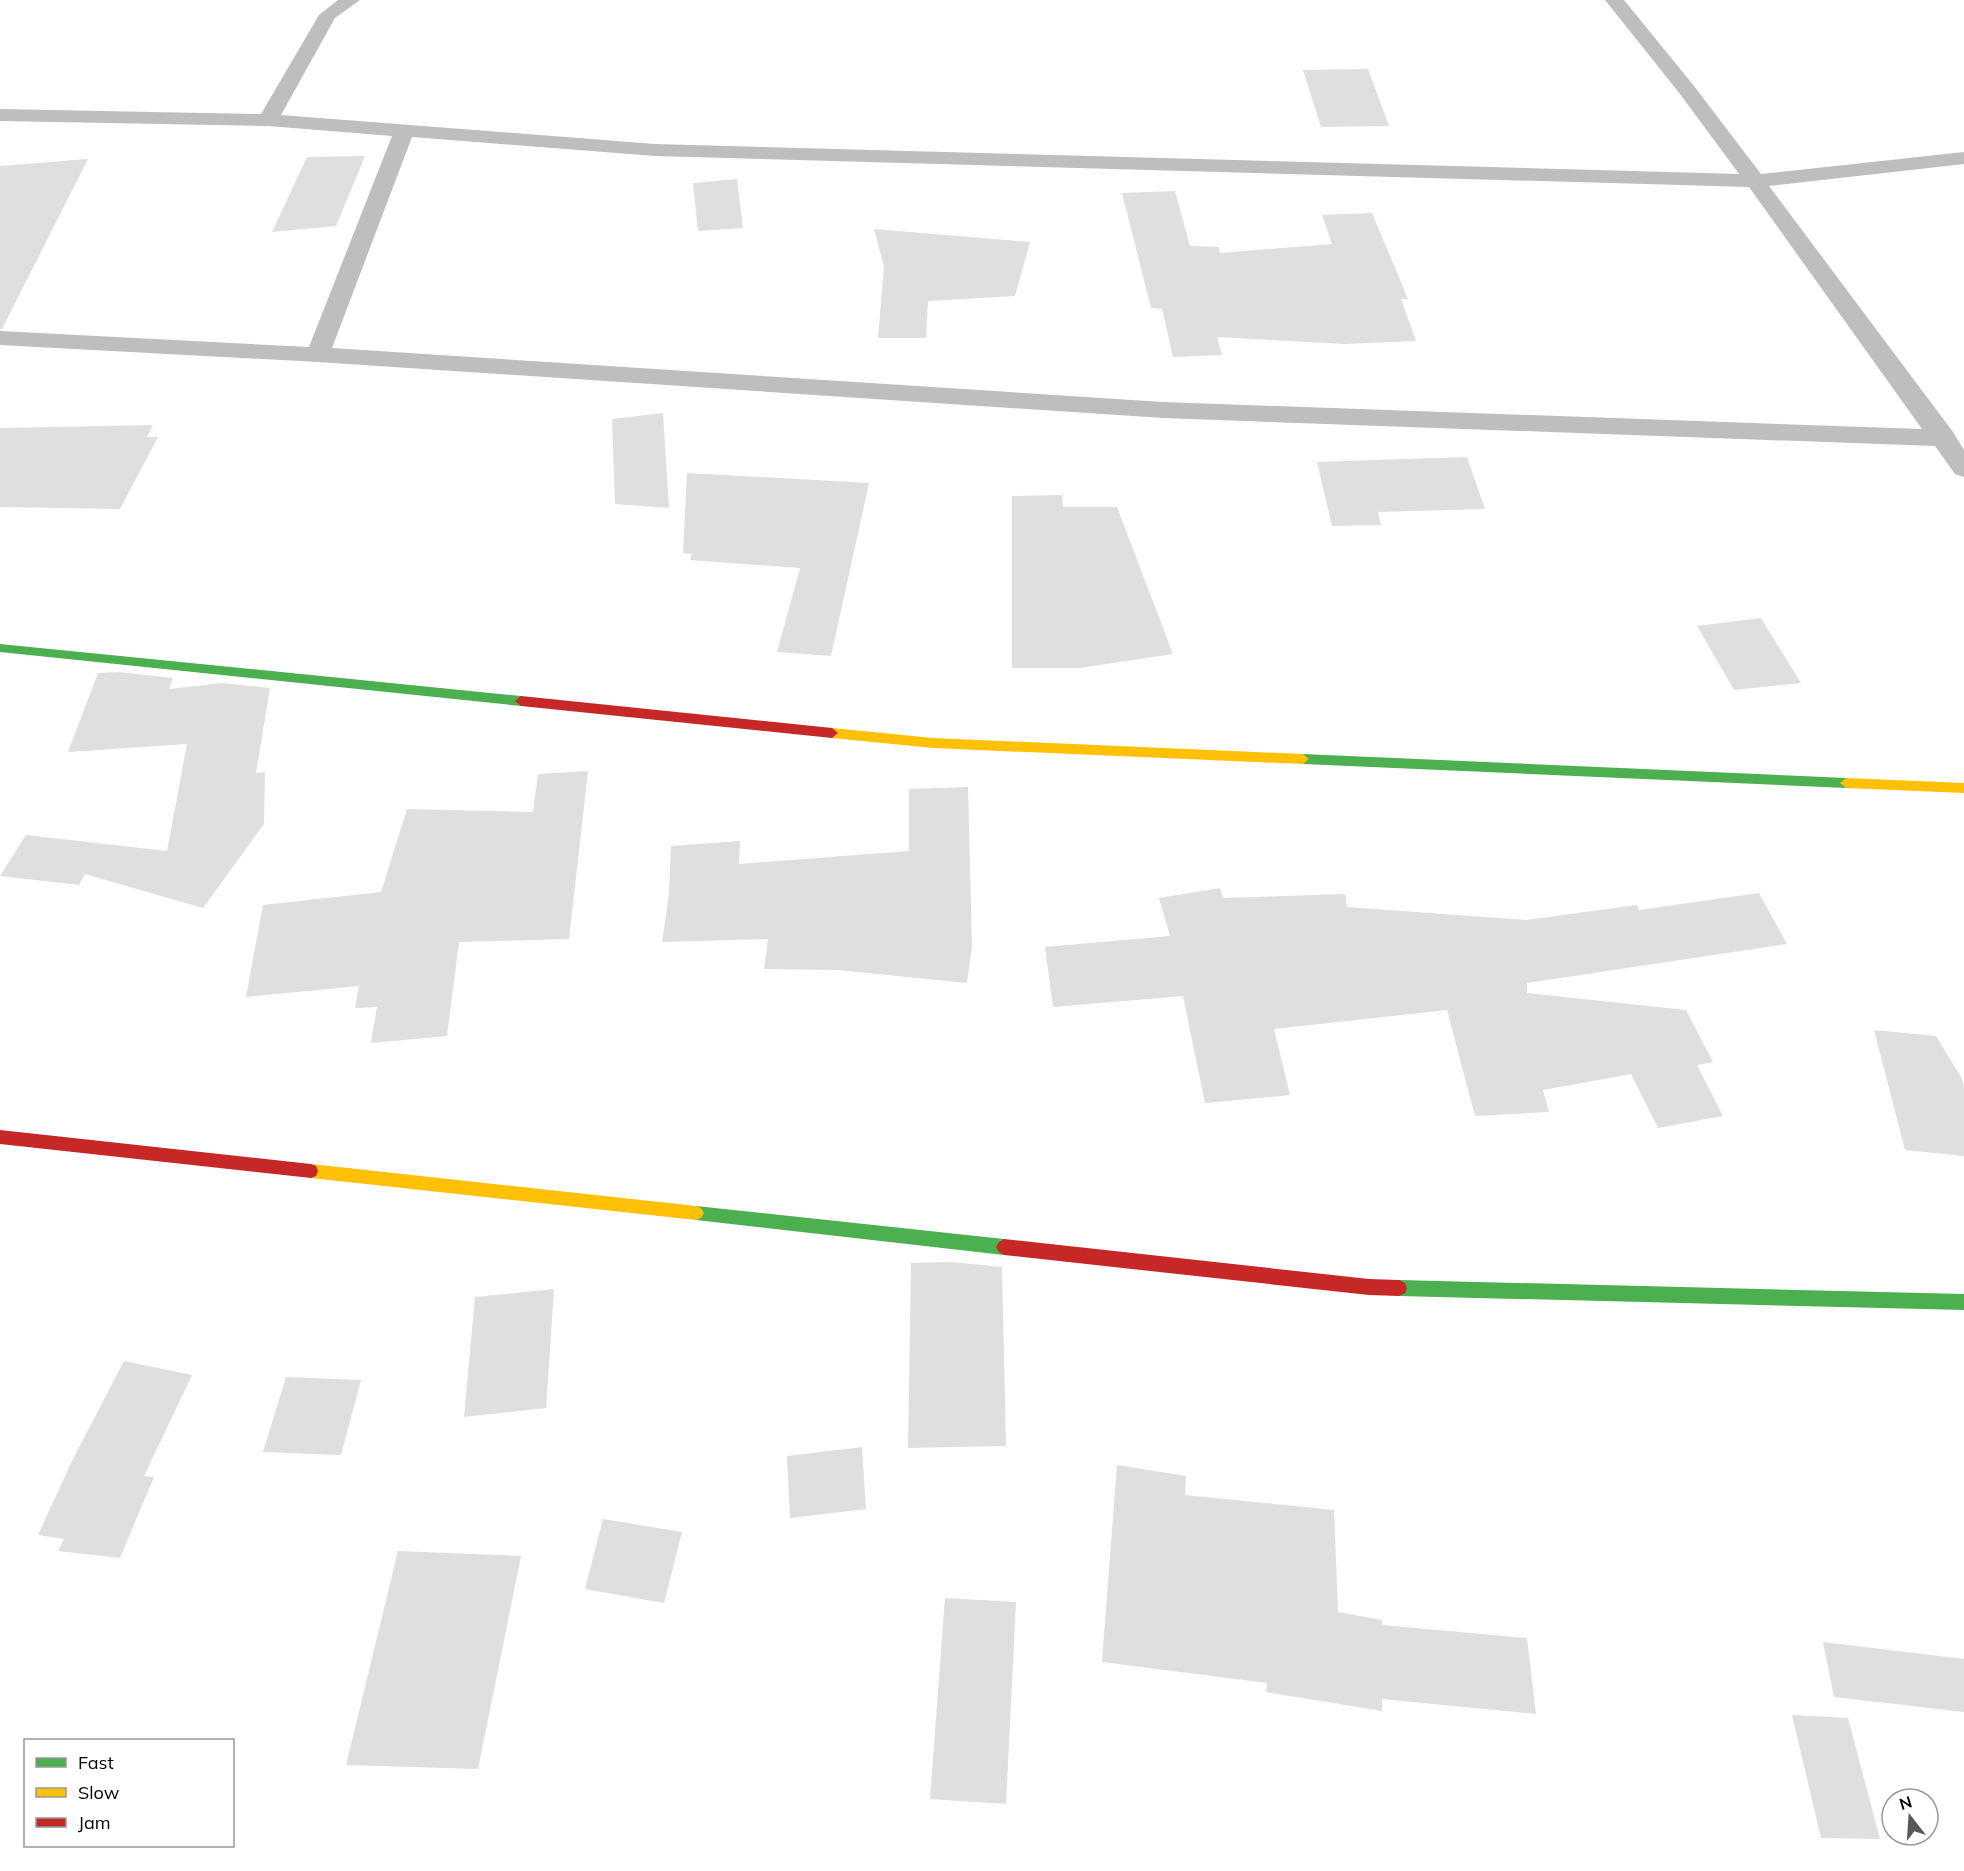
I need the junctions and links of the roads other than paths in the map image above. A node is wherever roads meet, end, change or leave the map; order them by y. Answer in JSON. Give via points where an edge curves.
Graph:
{"nodes":[{"id":1,"x":351,"y":0,"type":"edge"},
{"id":2,"x":1614,"y":0,"type":"edge"},
{"id":3,"x":0,"y":115,"type":"edge"},
{"id":4,"x":268,"y":120,"type":"junction"},
{"id":5,"x":404,"y":131,"type":"junction"},
{"id":6,"x":1964,"y":158,"type":"edge"},
{"id":7,"x":1755,"y":180,"type":"junction"},
{"id":8,"x":0,"y":338,"type":"edge"},
{"id":9,"x":318,"y":355,"type":"junction"},
{"id":10,"x":1944,"y":438,"type":"junction"},
{"id":11,"x":1964,"y":468,"type":"edge"},
{"id":12,"x":0,"y":648,"type":"edge"},
{"id":13,"x":1964,"y":788,"type":"edge"},
{"id":14,"x":0,"y":1137,"type":"edge"},
{"id":15,"x":1964,"y":1302,"type":"edge"}],
"edges":[{"from":1,"to":4,"type":"street","via":[[328,15]]},
{"from":2,"to":7,"type":"street"},
{"from":3,"to":4,"type":"street"},
{"from":4,"to":5,"type":"street"},
{"from":5,"to":7,"type":"street","via":[[655,150]]},
{"from":5,"to":9,"type":"street"},
{"from":6,"to":7,"type":"street"},
{"from":7,"to":10,"type":"street"},
{"from":8,"to":9,"type":"street"},
{"from":9,"to":10,"type":"street","via":[[1163,410]]},
{"from":10,"to":11,"type":"street"},
{"from":12,"to":13,"type":"street","via":[[933,743]]},
{"from":14,"to":15,"type":"street","via":[[1370,1287]]}]}
